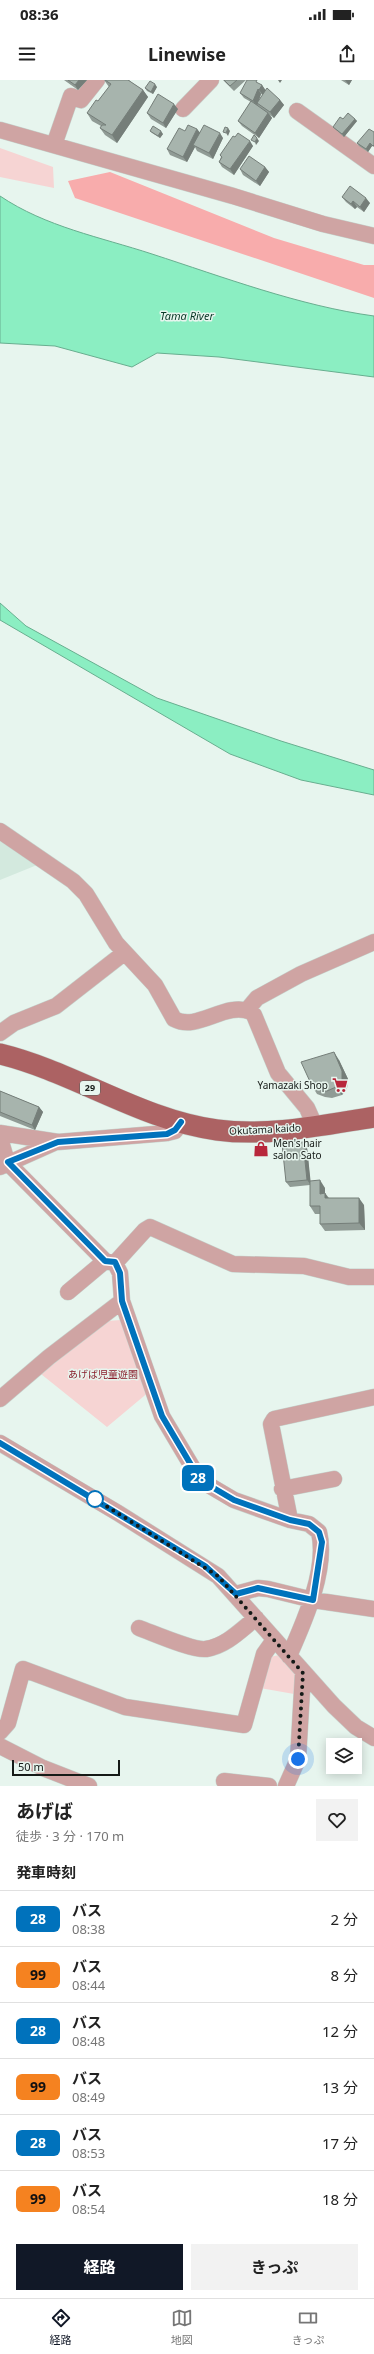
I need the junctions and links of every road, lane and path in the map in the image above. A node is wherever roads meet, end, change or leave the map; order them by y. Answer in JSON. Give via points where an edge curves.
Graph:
{"nodes":[{"id":1,"x":97,"y":80,"type":"edge"},
{"id":2,"x":211,"y":80,"type":"edge"},
{"id":3,"x":183,"y":109,"type":"dead end"},
{"id":4,"x":297,"y":111,"type":"dead end"},
{"id":5,"x":0,"y":130,"type":"edge"},
{"id":6,"x":54,"y":145,"type":"junction"},
{"id":7,"x":374,"y":166,"type":"edge"},
{"id":8,"x":374,"y":236,"type":"edge"},
{"id":9,"x":0,"y":831,"type":"edge"},
{"id":10,"x":374,"y":942,"type":"edge"},
{"id":11,"x":124,"y":953,"type":"junction"},
{"id":12,"x":246,"y":1010,"type":"junction"},
{"id":13,"x":0,"y":1033,"type":"edge"},
{"id":14,"x":0,"y":1054,"type":"edge"},
{"id":15,"x":374,"y":1117,"type":"edge"},
{"id":16,"x":181,"y":1122,"type":"junction"},
{"id":17,"x":315,"y":1126,"type":"junction"},
{"id":18,"x":0,"y":1133,"type":"edge"},
{"id":19,"x":0,"y":1138,"type":"edge"},
{"id":20,"x":58,"y":1142,"type":"junction"},
{"id":21,"x":4,"y":1165,"type":"edge"},
{"id":22,"x":110,"y":1262,"type":"junction"},
{"id":23,"x":374,"y":1277,"type":"edge"},
{"id":24,"x":68,"y":1292,"type":"dead end"},
{"id":25,"x":122,"y":1301,"type":"junction"},
{"id":26,"x":374,"y":1397,"type":"edge"},
{"id":27,"x":0,"y":1400,"type":"edge"},
{"id":28,"x":0,"y":1443,"type":"edge"},
{"id":29,"x":334,"y":1479,"type":"dead end"},
{"id":30,"x":282,"y":1489,"type":"junction"},
{"id":31,"x":290,"y":1520,"type":"junction"},
{"id":32,"x":236,"y":1594,"type":"junction"},
{"id":33,"x":313,"y":1600,"type":"junction"},
{"id":34,"x":374,"y":1609,"type":"edge"},
{"id":35,"x":256,"y":1618,"type":"junction"},
{"id":36,"x":139,"y":1628,"type":"dead end"},
{"id":37,"x":274,"y":1640,"type":"junction"},
{"id":38,"x":289,"y":1656,"type":"junction"},
{"id":39,"x":303,"y":1673,"type":"junction"},
{"id":40,"x":0,"y":1732,"type":"edge"},
{"id":41,"x":374,"y":1738,"type":"edge"},
{"id":42,"x":0,"y":1746,"type":"edge"},
{"id":43,"x":224,"y":1781,"type":"dead end"},
{"id":44,"x":89,"y":1786,"type":"edge"},
{"id":45,"x":269,"y":1786,"type":"edge"},
{"id":46,"x":286,"y":1786,"type":"edge"}],
"edges":[{"from":1,"to":6,"type":"street","via":[[81,100],[71,96]]},
{"from":2,"to":3,"type":"street"},
{"from":4,"to":7,"type":"street"},
{"from":5,"to":6,"type":"street"},
{"from":6,"to":8,"type":"street","via":[[323,224]]},
{"from":9,"to":11,"type":"street","via":[[73,881],[86,894]]},
{"from":10,"to":12,"type":"street","via":[[301,974],[257,998]]},
{"from":11,"to":12,"type":"street","via":[[148,976],[172,1016],[180,1022],[188,1023],[232,1010]]},
{"from":11,"to":13,"type":"street","via":[[56,1006],[14,1023]]},
{"from":12,"to":17,"type":"street","via":[[254,1015],[278,1073],[307,1108]]},
{"from":14,"to":16,"type":"main road","name":"Okutama kaido","number":"29"},
{"from":15,"to":17,"type":"main road","name":"Okutama kaido","number":"29"},
{"from":16,"to":17,"type":"main road","name":"Okutama kaido","number":"29","via":[[236,1132]]},
{"from":16,"to":20,"type":"street","via":[[175,1130],[167,1134]]},
{"from":18,"to":20,"type":"street"},
{"from":19,"to":21,"type":"street"},
{"from":20,"to":21,"type":"street"},
{"from":21,"to":22,"type":"street"},
{"from":22,"to":23,"type":"street","via":[[150,1227],[233,1264],[304,1266],[349,1277]]},
{"from":22,"to":24,"type":"street"},
{"from":22,"to":25,"type":"street","via":[[120,1273]]},
{"from":25,"to":27,"type":"street","via":[[49,1357]]},
{"from":25,"to":31,"type":"street","via":[[162,1416],[200,1480],[234,1500]]},
{"from":26,"to":30,"type":"street","via":[[274,1419],[271,1424]]},
{"from":28,"to":32,"type":"street","via":[[205,1566]]},
{"from":29,"to":30,"type":"street"},
{"from":30,"to":31,"type":"street"},
{"from":31,"to":33,"type":"street","via":[[309,1524],[319,1532],[322,1542]]},
{"from":32,"to":33,"type":"street","via":[[258,1588]]},
{"from":32,"to":35,"type":"street"},
{"from":33,"to":34,"type":"street"},
{"from":33,"to":38,"type":"street"},
{"from":35,"to":36,"type":"street","via":[[232,1637],[205,1649]]},
{"from":35,"to":37,"type":"street"},
{"from":37,"to":38,"type":"street"},
{"from":37,"to":40,"type":"street","via":[[264,1654],[244,1725],[125,1707],[24,1669],[8,1723]]},
{"from":38,"to":39,"type":"street"},
{"from":39,"to":41,"type":"street","via":[[345,1717]]},
{"from":39,"to":46,"type":"street","via":[[298,1759]]},
{"from":42,"to":44,"type":"street","via":[[43,1768]]},
{"from":43,"to":45,"type":"street"}]}
